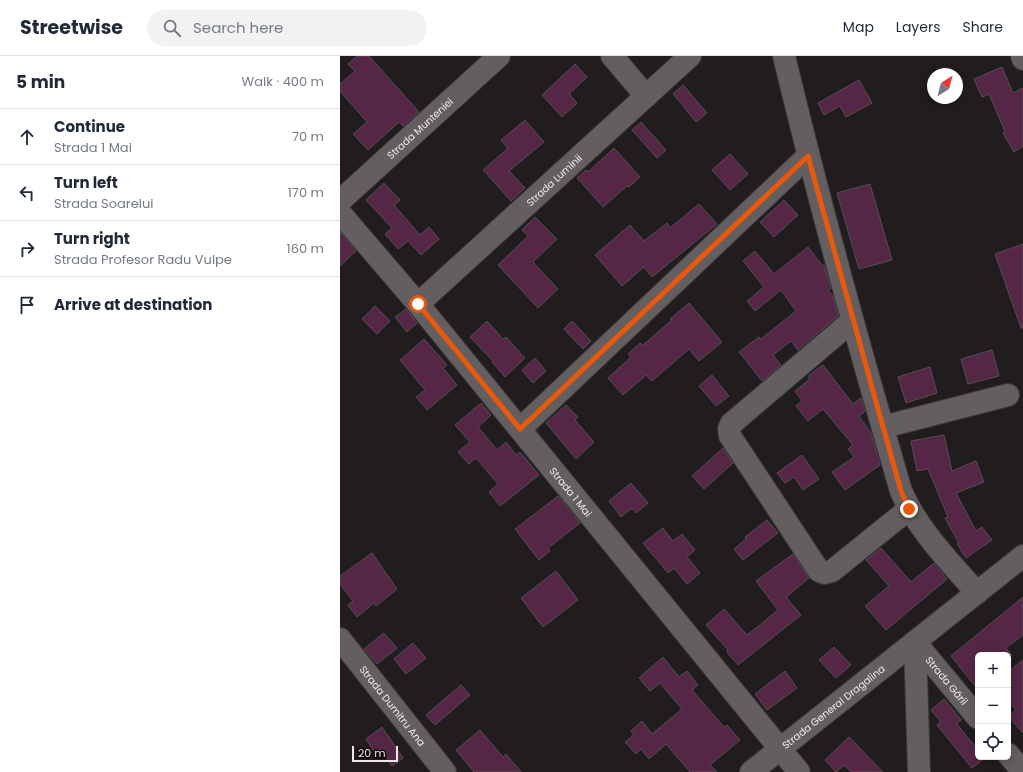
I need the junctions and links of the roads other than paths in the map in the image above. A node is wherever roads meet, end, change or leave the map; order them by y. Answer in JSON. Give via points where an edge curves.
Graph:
{"nodes":[{"id":1,"x":499,"y":56,"type":"edge"},
{"id":2,"x":612,"y":56,"type":"edge"},
{"id":3,"x":690,"y":56,"type":"edge"},
{"id":4,"x":784,"y":56,"type":"edge"},
{"id":5,"x":1022,"y":56,"type":"edge"},
{"id":6,"x":1023,"y":59,"type":"edge"},
{"id":7,"x":646,"y":96,"type":"junction"},
{"id":8,"x":808,"y":156,"type":"junction"},
{"id":9,"x":340,"y":201,"type":"edge"},
{"id":10,"x":340,"y":213,"type":"edge"},
{"id":11,"x":418,"y":304,"type":"junction"},
{"id":12,"x":852,"y":322,"type":"junction"},
{"id":13,"x":1008,"y":394,"type":"dead end"},
{"id":14,"x":883,"y":427,"type":"junction"},
{"id":15,"x":520,"y":429,"type":"junction"},
{"id":16,"x":909,"y":509,"type":"junction"},
{"id":17,"x":1023,"y":556,"type":"edge"},
{"id":18,"x":977,"y":593,"type":"junction"},
{"id":19,"x":340,"y":639,"type":"edge"},
{"id":20,"x":915,"y":642,"type":"junction"},
{"id":21,"x":975,"y":714,"type":"edge"},
{"id":22,"x":780,"y":748,"type":"junction"},
{"id":23,"x":1011,"y":758,"type":"edge"},
{"id":24,"x":445,"y":772,"type":"edge"},
{"id":25,"x":751,"y":772,"type":"edge"},
{"id":26,"x":799,"y":772,"type":"edge"},
{"id":27,"x":918,"y":772,"type":"edge"},
{"id":28,"x":1023,"y":772,"type":"edge"}],
"edges":[{"from":1,"to":9,"type":"street","name":"Strada Munteniei"},
{"from":2,"to":7,"type":"street"},
{"from":3,"to":7,"type":"street","name":"Strada Luminii"},
{"from":4,"to":8,"type":"street"},
{"from":5,"to":6,"type":"street"},
{"from":7,"to":11,"type":"street","name":"Strada Luminii"},
{"from":8,"to":12,"type":"street"},
{"from":8,"to":15,"type":"street"},
{"from":10,"to":11,"type":"street","name":"Strada 1 Mai"},
{"from":11,"to":15,"type":"street","name":"Strada 1 Mai"},
{"from":12,"to":14,"type":"street"},
{"from":12,"to":16,"type":"street","via":[[732,424],[729,429],[730,436],[819,571],[832,571]]},
{"from":13,"to":14,"type":"street"},
{"from":14,"to":16,"type":"street","via":[[901,491]]},
{"from":15,"to":22,"type":"street","name":"Strada 1 Mai"},
{"from":16,"to":18,"type":"street","via":[[921,528]]},
{"from":17,"to":18,"type":"street","name":"Strada General Dragalina"},
{"from":18,"to":20,"type":"street","name":"Strada General Dragalina"},
{"from":19,"to":24,"type":"street","name":"Strada Dumitru Ana"},
{"from":20,"to":21,"type":"street","name":"Strada Gării"},
{"from":20,"to":22,"type":"street","name":"Strada General Dragalina"},
{"from":20,"to":27,"type":"street"},
{"from":22,"to":25,"type":"street","name":"Strada General Dragalina"},
{"from":22,"to":26,"type":"street","name":"Strada 1 Mai"},
{"from":23,"to":28,"type":"street"}]}
